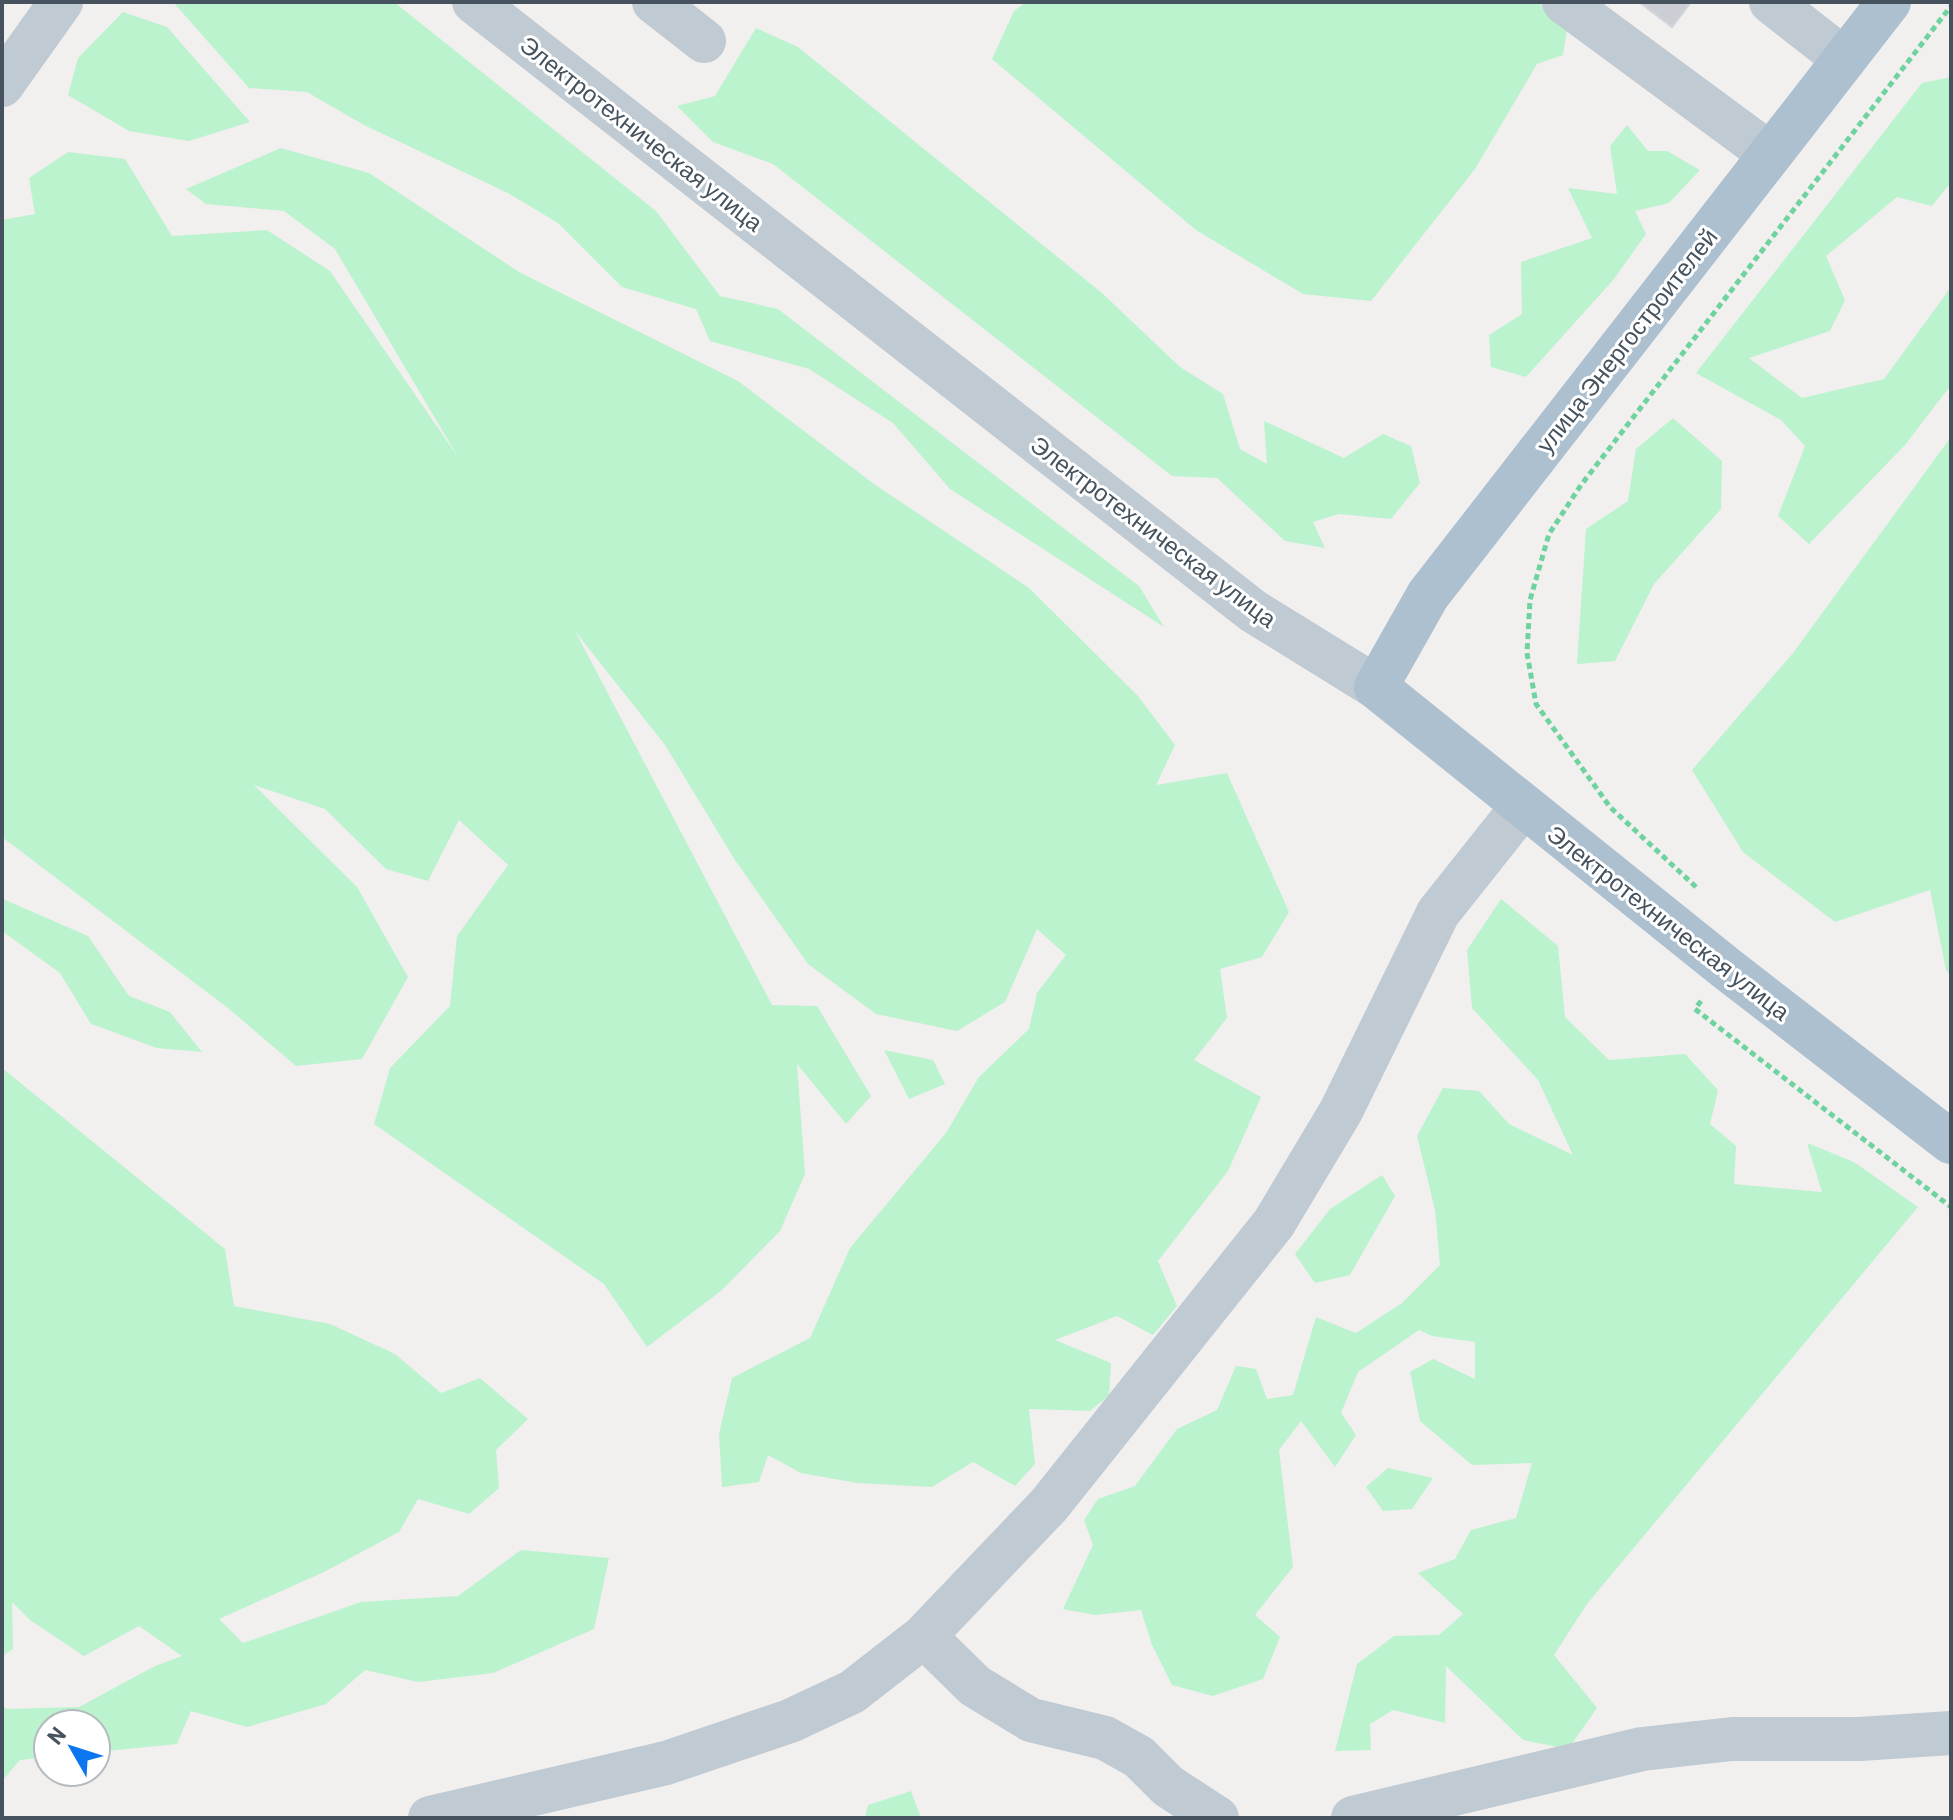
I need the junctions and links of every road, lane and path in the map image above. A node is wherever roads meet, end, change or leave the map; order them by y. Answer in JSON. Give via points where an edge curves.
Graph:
{"nodes":[{"id":1,"x":61,"y":2,"type":"edge"},
{"id":2,"x":654,"y":2,"type":"edge"},
{"id":3,"x":1564,"y":2,"type":"edge"},
{"id":4,"x":1771,"y":2,"type":"edge"},
{"id":5,"x":1889,"y":2,"type":"edge"},
{"id":6,"x":1951,"y":6,"type":"edge"},
{"id":7,"x":497,"y":9,"type":"edge"},
{"id":8,"x":704,"y":41,"type":"dead end"},
{"id":9,"x":1844,"y":59,"type":"junction"},
{"id":10,"x":2,"y":85,"type":"edge"},
{"id":11,"x":1770,"y":154,"type":"junction"},
{"id":12,"x":1376,"y":687,"type":"junction"},
{"id":13,"x":1523,"y":806,"type":"junction"},
{"id":14,"x":1703,"y":894,"type":"dead end"},
{"id":15,"x":1951,"y":1142,"type":"edge"},
{"id":16,"x":924,"y":1636,"type":"junction"},
{"id":17,"x":1951,"y":1733,"type":"edge"},
{"id":18,"x":1197,"y":1813,"type":"edge"},
{"id":19,"x":430,"y":1818,"type":"edge"},
{"id":20,"x":1353,"y":1818,"type":"edge"}],
"edges":[{"from":1,"to":10,"type":"street"},
{"from":2,"to":8,"type":"street"},
{"from":3,"to":11,"type":"street"},
{"from":4,"to":9,"type":"street"},
{"from":5,"to":9,"type":"main road","name":"улица Энергостроителей"},
{"from":6,"to":14,"type":"path","via":[[1581,485],[1549,534],[1530,600],[1527,653],[1536,704],[1610,807]]},
{"from":7,"to":12,"type":"street","name":"Электротехническая улица","via":[[1253,611]]},
{"from":9,"to":11,"type":"main road","name":"улица Энергостроителей"},
{"from":11,"to":12,"type":"main road","name":"улица Энергостроителей","via":[[1428,595]]},
{"from":12,"to":13,"type":"main road","name":"Электротехническая улица"},
{"from":13,"to":15,"type":"main road","name":"Электротехническая улица"},
{"from":13,"to":16,"type":"street","via":[[1438,913],[1341,1111],[1274,1223],[1049,1505]]},
{"from":16,"to":18,"type":"street","via":[[986,1693],[1031,1720],[1105,1738],[1139,1757]]},
{"from":16,"to":19,"type":"street","via":[[852,1692],[790,1721],[666,1763]]},
{"from":17,"to":20,"type":"street","via":[[1732,1739],[1642,1749]]}]}
